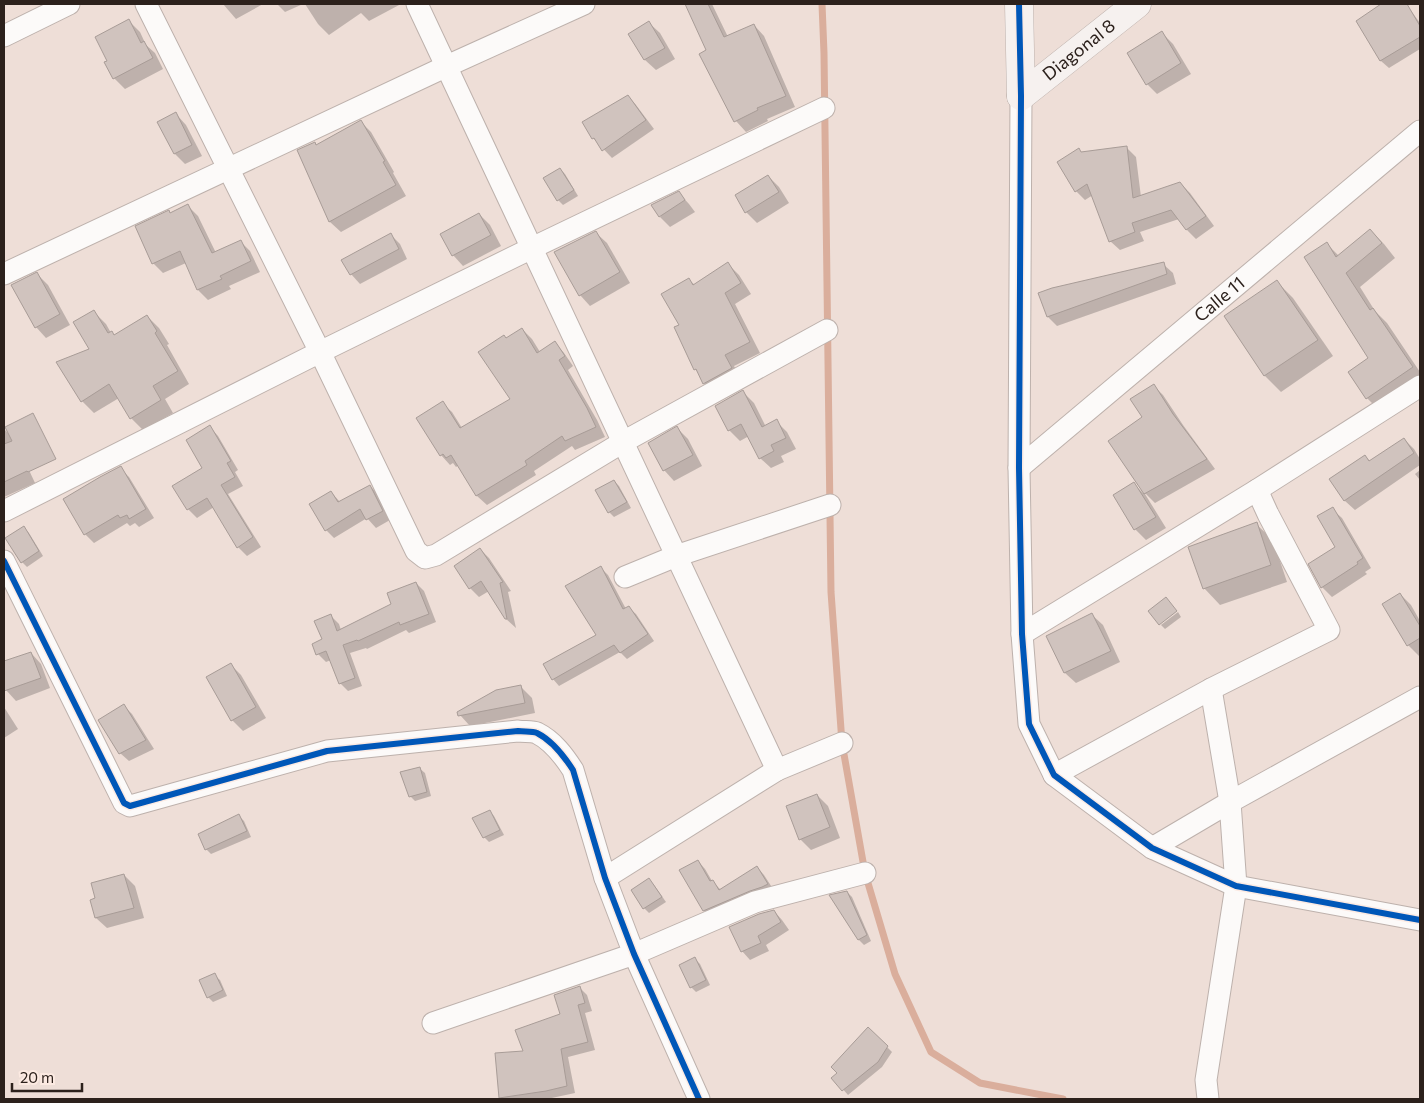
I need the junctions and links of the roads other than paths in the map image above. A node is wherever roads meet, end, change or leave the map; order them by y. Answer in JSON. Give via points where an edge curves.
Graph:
{"nodes":[{"id":1,"x":69,"y":4,"type":"edge"},
{"id":2,"x":146,"y":4,"type":"edge"},
{"id":3,"x":417,"y":4,"type":"edge"},
{"id":4,"x":584,"y":4,"type":"edge"},
{"id":5,"x":1019,"y":4,"type":"edge"},
{"id":6,"x":1137,"y":4,"type":"edge"},
{"id":7,"x":4,"y":36,"type":"edge"},
{"id":8,"x":447,"y":66,"type":"junction"},
{"id":9,"x":1021,"y":96,"type":"junction"},
{"id":10,"x":824,"y":108,"type":"dead end"},
{"id":11,"x":1420,"y":131,"type":"edge"},
{"id":12,"x":228,"y":169,"type":"junction"},
{"id":13,"x":532,"y":248,"type":"junction"},
{"id":14,"x":4,"y":274,"type":"edge"},
{"id":15,"x":828,"y":330,"type":"dead end"},
{"id":16,"x":320,"y":352,"type":"junction"},
{"id":17,"x":1420,"y":386,"type":"edge"},
{"id":18,"x":623,"y":442,"type":"junction"},
{"id":19,"x":1019,"y":468,"type":"junction"},
{"id":20,"x":1257,"y":490,"type":"junction"},
{"id":21,"x":830,"y":505,"type":"dead end"},
{"id":22,"x":4,"y":511,"type":"edge"},
{"id":23,"x":676,"y":556,"type":"junction"},
{"id":24,"x":4,"y":561,"type":"edge"},
{"id":25,"x":625,"y":577,"type":"dead end"},
{"id":26,"x":1022,"y":634,"type":"junction"},
{"id":27,"x":1211,"y":688,"type":"junction"},
{"id":28,"x":1420,"y":697,"type":"edge"},
{"id":29,"x":842,"y":743,"type":"dead end"},
{"id":30,"x":777,"y":770,"type":"junction"},
{"id":31,"x":1054,"y":775,"type":"junction"},
{"id":32,"x":1230,"y":802,"type":"junction"},
{"id":33,"x":1152,"y":848,"type":"junction"},
{"id":34,"x":865,"y":873,"type":"dead end"},
{"id":35,"x":605,"y":878,"type":"junction"},
{"id":36,"x":1236,"y":886,"type":"junction"},
{"id":37,"x":1420,"y":920,"type":"edge"},
{"id":38,"x":634,"y":954,"type":"junction"},
{"id":39,"x":433,"y":1022,"type":"dead end"},
{"id":40,"x":699,"y":1099,"type":"edge"},
{"id":41,"x":1208,"y":1099,"type":"edge"}],
"edges":[{"from":1,"to":7,"type":"street"},
{"from":2,"to":12,"type":"street"},
{"from":3,"to":8,"type":"street"},
{"from":4,"to":8,"type":"street"},
{"from":5,"to":9,"type":"street"},
{"from":6,"to":9,"type":"street","name":"Diagonal 8"},
{"from":8,"to":12,"type":"street"},
{"from":8,"to":13,"type":"street"},
{"from":9,"to":19,"type":"street"},
{"from":10,"to":13,"type":"street"},
{"from":11,"to":19,"type":"street","name":"Calle 11"},
{"from":12,"to":14,"type":"street"},
{"from":12,"to":16,"type":"street"},
{"from":13,"to":16,"type":"street"},
{"from":13,"to":18,"type":"street"},
{"from":15,"to":18,"type":"street"},
{"from":16,"to":18,"type":"street","via":[[416,551],[424,558],[436,555]]},
{"from":16,"to":22,"type":"street"},
{"from":17,"to":20,"type":"street"},
{"from":18,"to":23,"type":"street"},
{"from":19,"to":26,"type":"street"},
{"from":20,"to":26,"type":"street"},
{"from":20,"to":27,"type":"street","via":[[1329,630]]},
{"from":21,"to":23,"type":"street"},
{"from":23,"to":25,"type":"street"},
{"from":23,"to":30,"type":"street"},
{"from":24,"to":35,"type":"street","via":[[127,805],[327,751],[518,731],[536,733],[553,745],[573,770]]},
{"from":26,"to":31,"type":"street","via":[[1029,724]]},
{"from":27,"to":31,"type":"street"},
{"from":27,"to":32,"type":"street"},
{"from":28,"to":32,"type":"street"},
{"from":29,"to":30,"type":"street"},
{"from":30,"to":35,"type":"street"},
{"from":31,"to":33,"type":"street"},
{"from":32,"to":33,"type":"street"},
{"from":32,"to":36,"type":"street"},
{"from":33,"to":36,"type":"street"},
{"from":34,"to":38,"type":"street","via":[[755,902]]},
{"from":35,"to":38,"type":"street"},
{"from":36,"to":37,"type":"street"},
{"from":36,"to":41,"type":"street","via":[[1206,1080]]},
{"from":38,"to":39,"type":"street"},
{"from":38,"to":40,"type":"street"}]}
